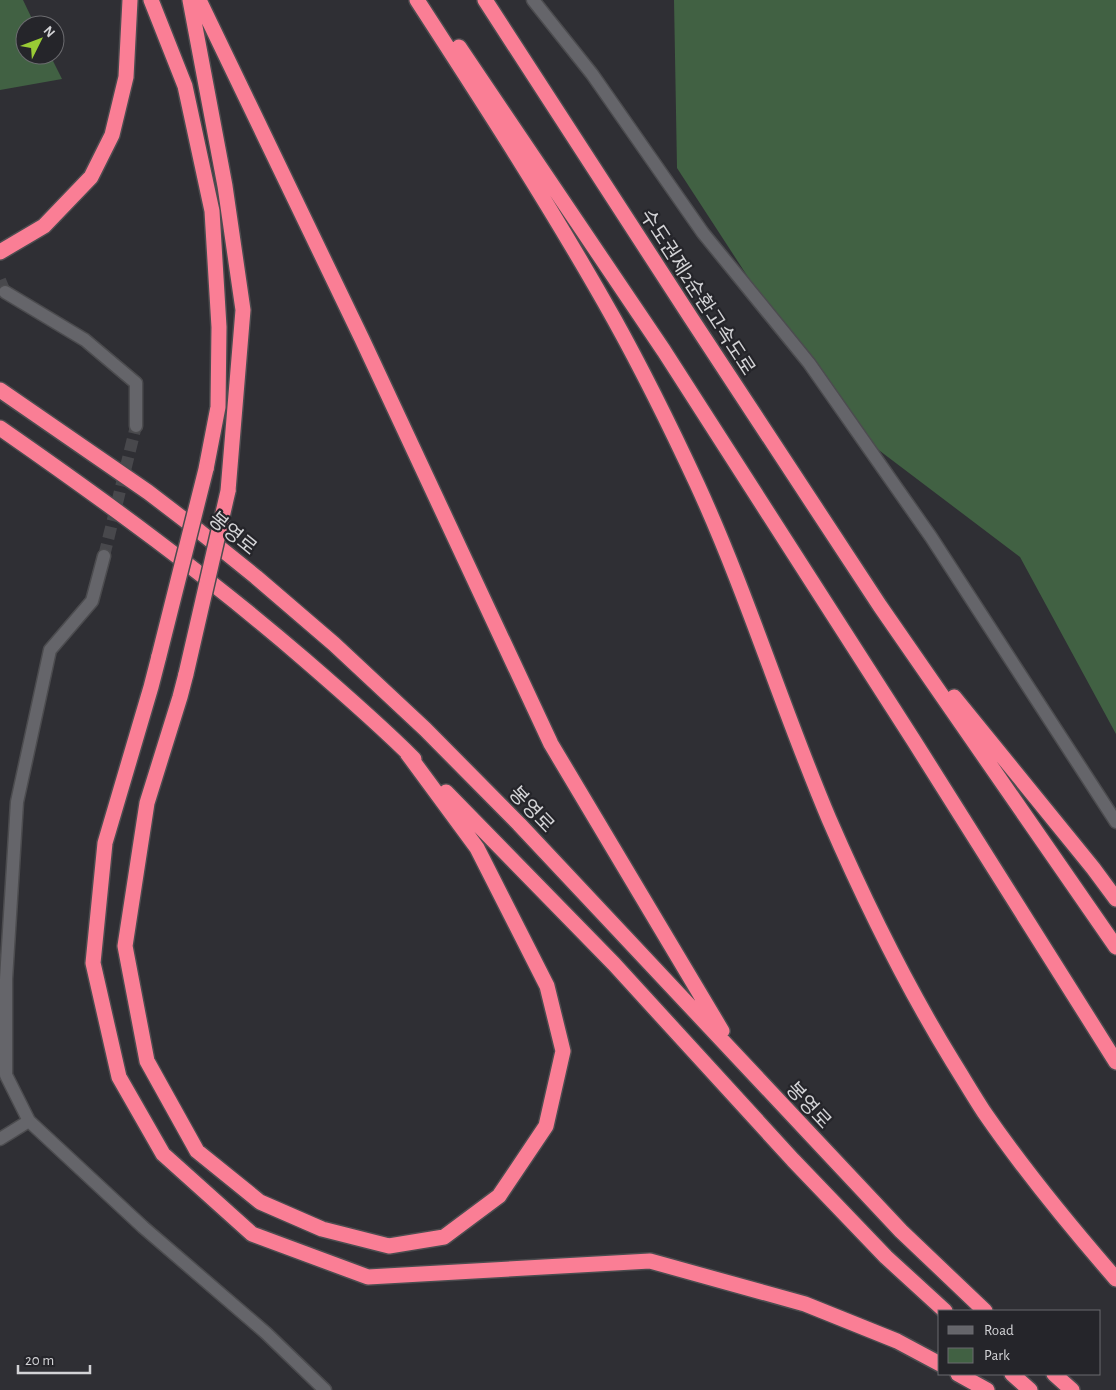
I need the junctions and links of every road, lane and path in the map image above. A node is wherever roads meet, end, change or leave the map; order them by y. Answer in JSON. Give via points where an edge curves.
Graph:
{"nodes":[{"id":1,"x":130,"y":0,"type":"edge"},
{"id":2,"x":151,"y":0,"type":"edge"},
{"id":3,"x":190,"y":0,"type":"edge"},
{"id":4,"x":198,"y":0,"type":"edge"},
{"id":5,"x":417,"y":0,"type":"edge"},
{"id":6,"x":428,"y":0,"type":"edge"},
{"id":7,"x":485,"y":0,"type":"edge"},
{"id":8,"x":533,"y":0,"type":"edge"},
{"id":9,"x":0,"y":252,"type":"edge"},
{"id":10,"x":5,"y":292,"type":"dead end"},
{"id":11,"x":0,"y":390,"type":"edge"},
{"id":12,"x":136,"y":426,"type":"tunnel mouth"},
{"id":13,"x":0,"y":428,"type":"edge"},
{"id":14,"x":104,"y":556,"type":"tunnel mouth"},
{"id":15,"x":880,"y":606,"type":"junction"},
{"id":16,"x":407,"y":753,"type":"junction"},
{"id":17,"x":1116,"y":822,"type":"edge"},
{"id":18,"x":1116,"y":899,"type":"edge"},
{"id":19,"x":1116,"y":947,"type":"edge"},
{"id":20,"x":737,"y":1056,"type":"junction"},
{"id":21,"x":1116,"y":1062,"type":"edge"},
{"id":22,"x":28,"y":1121,"type":"junction"},
{"id":23,"x":0,"y":1139,"type":"edge"},
{"id":24,"x":1116,"y":1279,"type":"edge"},
{"id":25,"x":944,"y":1310,"type":"edge"},
{"id":26,"x":984,"y":1310,"type":"edge"},
{"id":27,"x":938,"y":1363,"type":"edge"},
{"id":28,"x":960,"y":1375,"type":"edge"},
{"id":29,"x":1013,"y":1375,"type":"edge"},
{"id":30,"x":1055,"y":1375,"type":"edge"},
{"id":31,"x":325,"y":1390,"type":"edge"},
{"id":32,"x":987,"y":1390,"type":"edge"},
{"id":33,"x":1030,"y":1390,"type":"edge"},
{"id":34,"x":1072,"y":1390,"type":"edge"}],
"edges":[{"from":1,"to":9,"type":"highway","via":[[126,77],[112,135],[91,177],[44,226]]},
{"from":2,"to":27,"type":"highway","bridge":true,"via":[[185,86],[212,211],[220,327],[218,406],[206,469],[151,687],[105,843],[93,963],[119,1077],[163,1154],[252,1234],[368,1277],[650,1262],[805,1304],[897,1341]]},
{"from":3,"to":16,"type":"highway","bridge":true,"via":[[225,186],[243,310],[228,491],[186,674],[147,804],[125,946],[147,1061],[197,1151],[260,1202],[322,1229],[388,1246],[444,1237],[499,1196],[546,1126],[563,1051],[546,986],[477,848]]},
{"from":4,"to":20,"type":"highway","via":[[358,330],[551,744]]},
{"from":5,"to":24,"type":"highway","via":[[571,244],[654,394],[698,486],[732,568],[829,818],[899,968],[982,1109],[1074,1232]]},
{"from":6,"to":21,"type":"highway","via":[[664,351]]},
{"from":7,"to":15,"type":"highway","name":"수도권제2순환고속도로"},
{"from":8,"to":17,"type":"street","via":[[592,74],[703,233],[809,363],[930,537]]},
{"from":10,"to":12,"type":"street","via":[[85,340],[136,383]]},
{"from":11,"to":20,"type":"highway","name":"봉영로","via":[[199,531],[334,644],[425,729],[519,824]]},
{"from":13,"to":16,"type":"highway","via":[[142,528],[264,625],[346,695]]},
{"from":14,"to":22,"type":"street","via":[[92,601],[50,650],[17,802],[6,979],[6,1076]]},
{"from":15,"to":18,"type":"highway"},
{"from":15,"to":19,"type":"highway"},
{"from":16,"to":25,"type":"highway","via":[[614,964],[873,1243]]},
{"from":20,"to":26,"type":"highway","name":"봉영로","via":[[901,1231]]},
{"from":22,"to":23,"type":"street"},
{"from":22,"to":31,"type":"street","via":[[143,1227],[266,1333]]},
{"from":28,"to":32,"type":"highway"},
{"from":29,"to":33,"type":"highway"},
{"from":30,"to":34,"type":"highway"}]}
